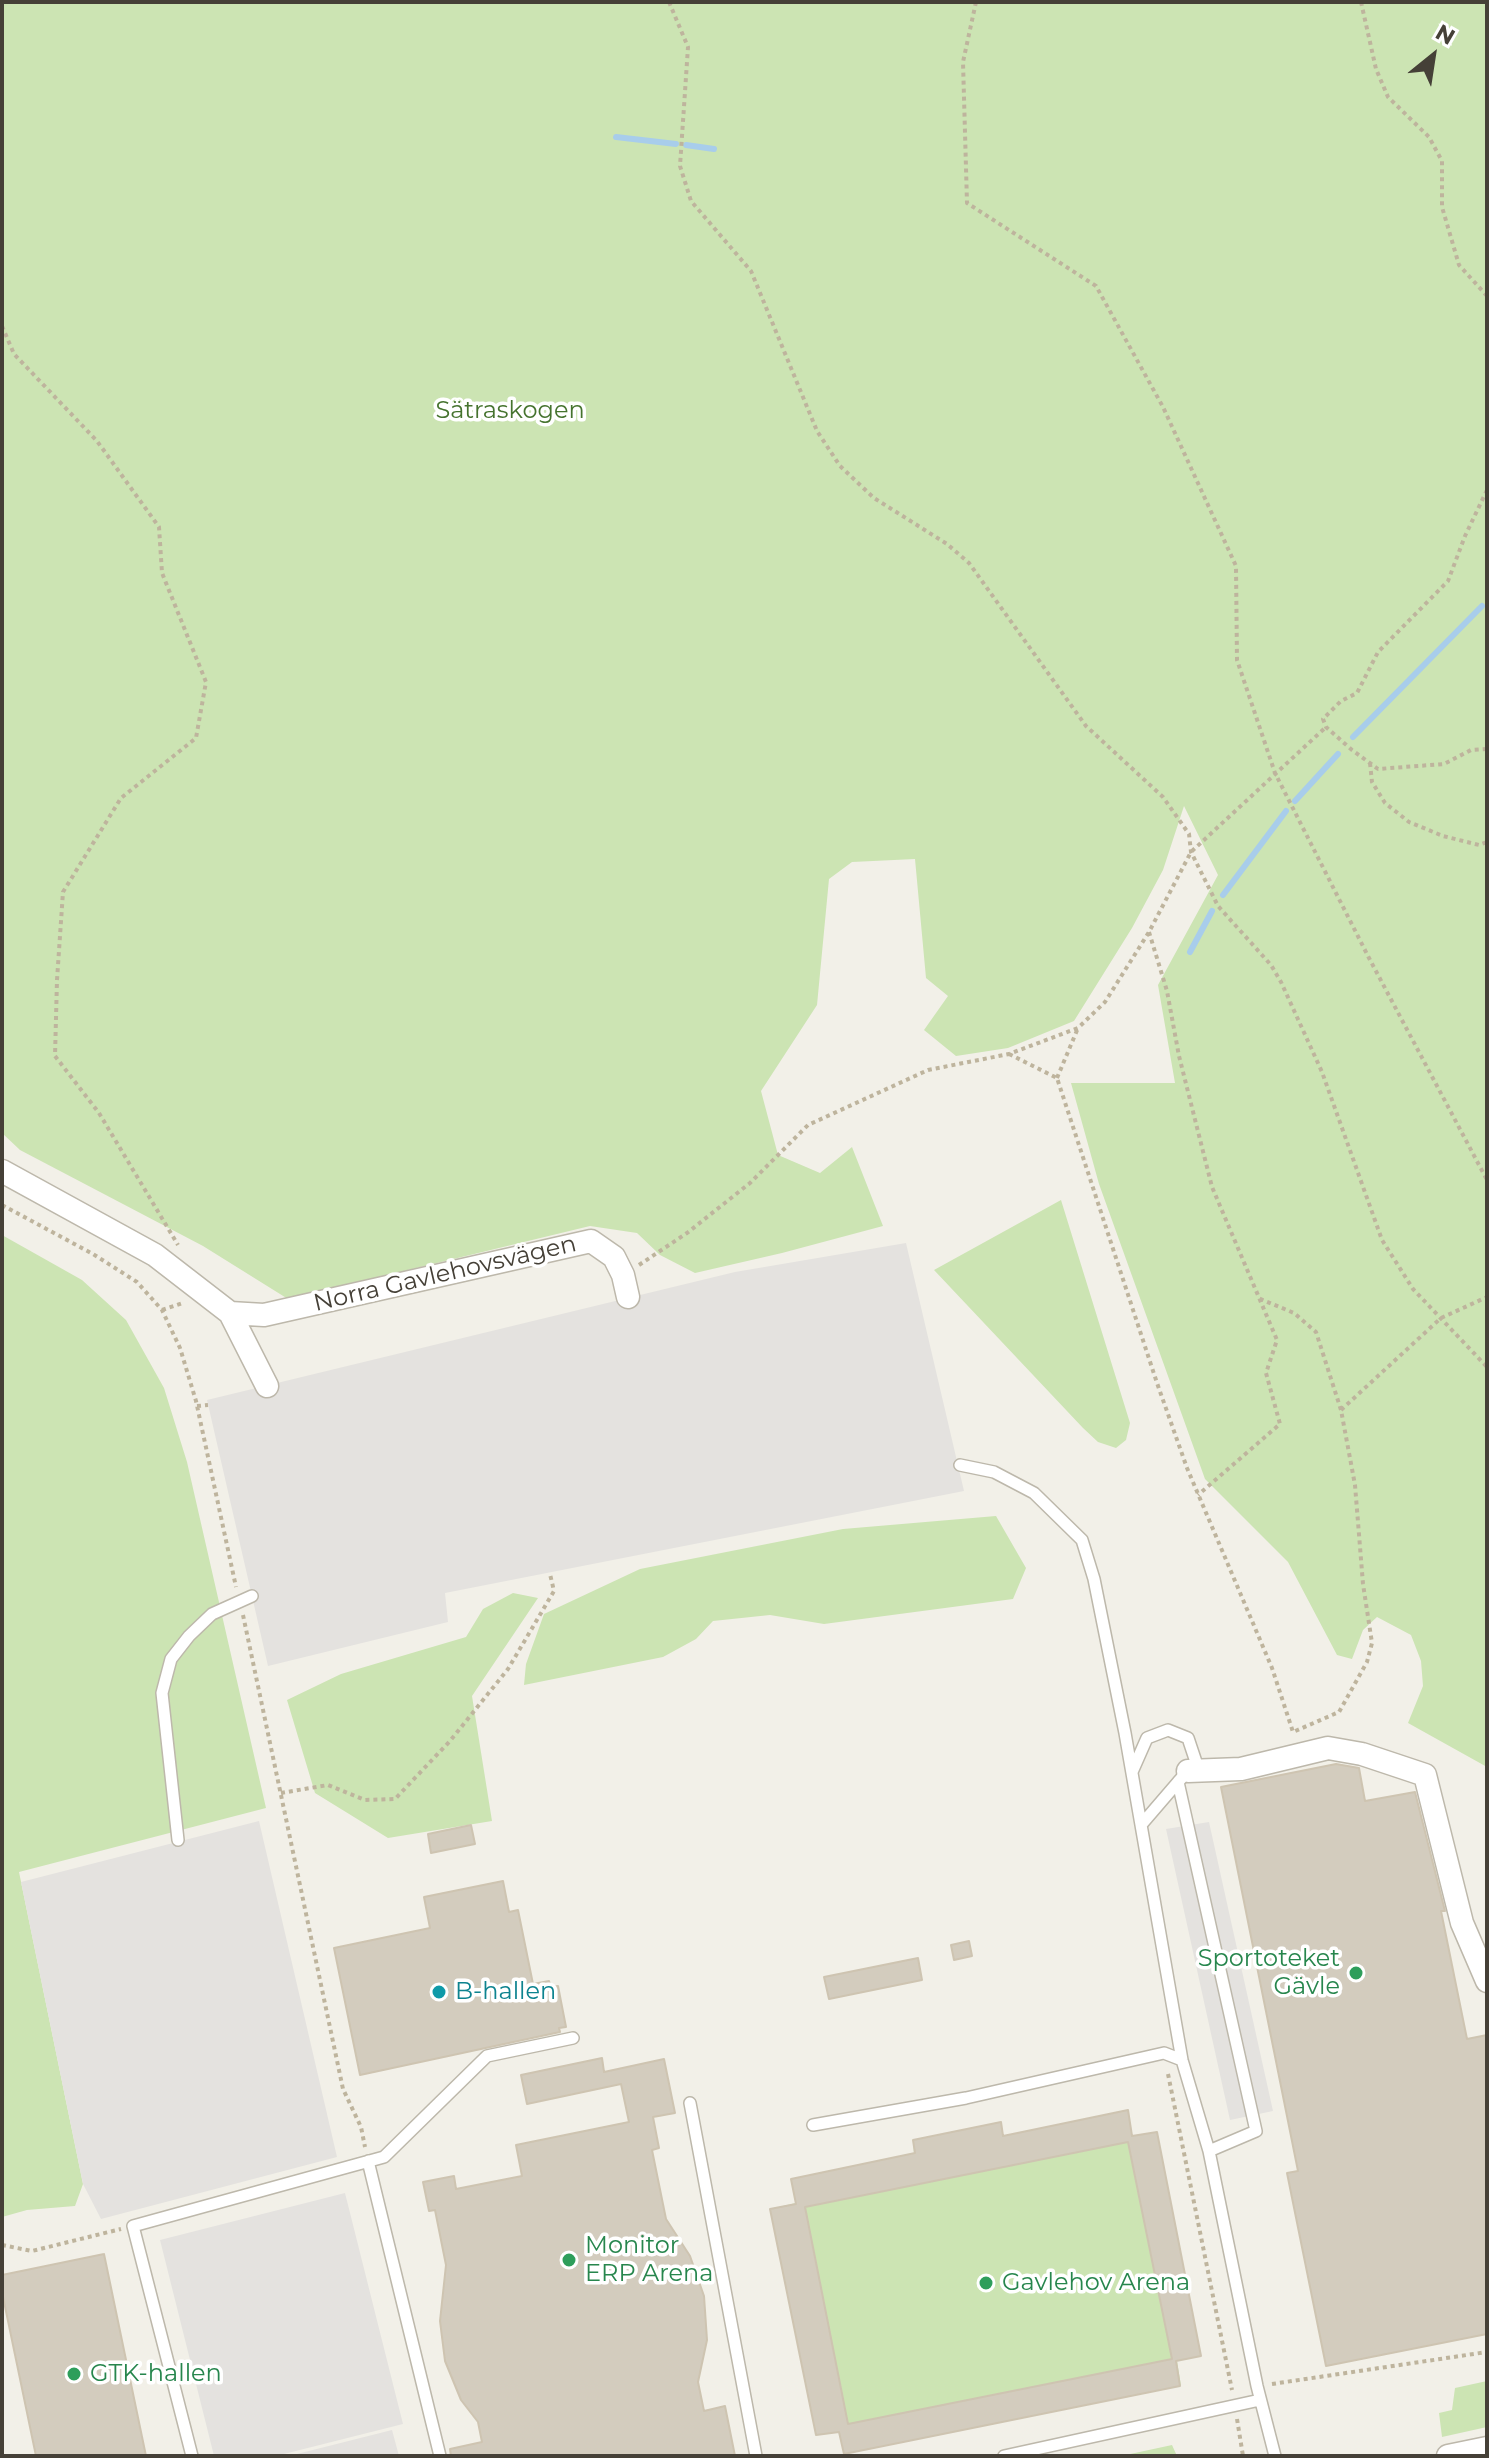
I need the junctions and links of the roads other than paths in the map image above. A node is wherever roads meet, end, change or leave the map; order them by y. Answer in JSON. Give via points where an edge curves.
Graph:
{"nodes":[{"id":1,"x":2,"y":1171,"type":"edge"},
{"id":2,"x":626,"y":1286,"type":"road end"},
{"id":3,"x":230,"y":1313,"type":"junction"},
{"id":4,"x":267,"y":1386,"type":"dead end"},
{"id":5,"x":960,"y":1465,"type":"dead end"},
{"id":6,"x":252,"y":1596,"type":"dead end"},
{"id":7,"x":1132,"y":1772,"type":"junction"},
{"id":8,"x":1183,"y":1777,"type":"junction"},
{"id":9,"x":1141,"y":1825,"type":"junction"},
{"id":10,"x":178,"y":1840,"type":"dead end"},
{"id":11,"x":1487,"y":1981,"type":"edge"},
{"id":12,"x":573,"y":2038,"type":"dead end"},
{"id":13,"x":1182,"y":2060,"type":"junction"},
{"id":14,"x":690,"y":2103,"type":"dead end"},
{"id":15,"x":813,"y":2125,"type":"dead end"},
{"id":16,"x":1209,"y":2151,"type":"junction"},
{"id":17,"x":368,"y":2161,"type":"junction"},
{"id":18,"x":1260,"y":2400,"type":"junction"},
{"id":19,"x":1487,"y":2448,"type":"edge"},
{"id":20,"x":192,"y":2456,"type":"edge"},
{"id":21,"x":440,"y":2456,"type":"edge"},
{"id":22,"x":756,"y":2456,"type":"edge"},
{"id":23,"x":1004,"y":2456,"type":"edge"},
{"id":24,"x":1275,"y":2456,"type":"edge"},
{"id":25,"x":1448,"y":2456,"type":"edge"}],
"edges":[{"from":1,"to":3,"type":"street","via":[[155,1255]]},
{"from":2,"to":3,"type":"street","name":"Norra Gavlehovsvägen","via":[[614,1257],[591,1241],[264,1315]]},
{"from":3,"to":4,"type":"street"},
{"from":5,"to":7,"type":"lane","via":[[994,1472],[1034,1493],[1082,1540]]},
{"from":6,"to":10,"type":"lane","via":[[212,1614],[171,1659],[162,1693]]},
{"from":7,"to":8,"type":"lane","via":[[1147,1738],[1168,1730],[1188,1738],[1196,1762]]},
{"from":7,"to":9,"type":"lane"},
{"from":8,"to":9,"type":"lane"},
{"from":8,"to":11,"type":"street","via":[[1328,1748],[1425,1775],[1462,1923]]},
{"from":8,"to":16,"type":"lane","via":[[1256,2131]]},
{"from":9,"to":13,"type":"lane"},
{"from":12,"to":17,"type":"lane","via":[[487,2056],[384,2157]]},
{"from":13,"to":15,"type":"lane","via":[[1164,2053],[966,2098]]},
{"from":13,"to":16,"type":"lane"},
{"from":14,"to":22,"type":"lane"},
{"from":16,"to":18,"type":"lane"},
{"from":17,"to":20,"type":"lane","via":[[133,2226]]},
{"from":17,"to":21,"type":"lane"},
{"from":18,"to":23,"type":"lane"},
{"from":18,"to":24,"type":"lane"},
{"from":19,"to":25,"type":"street"}]}
